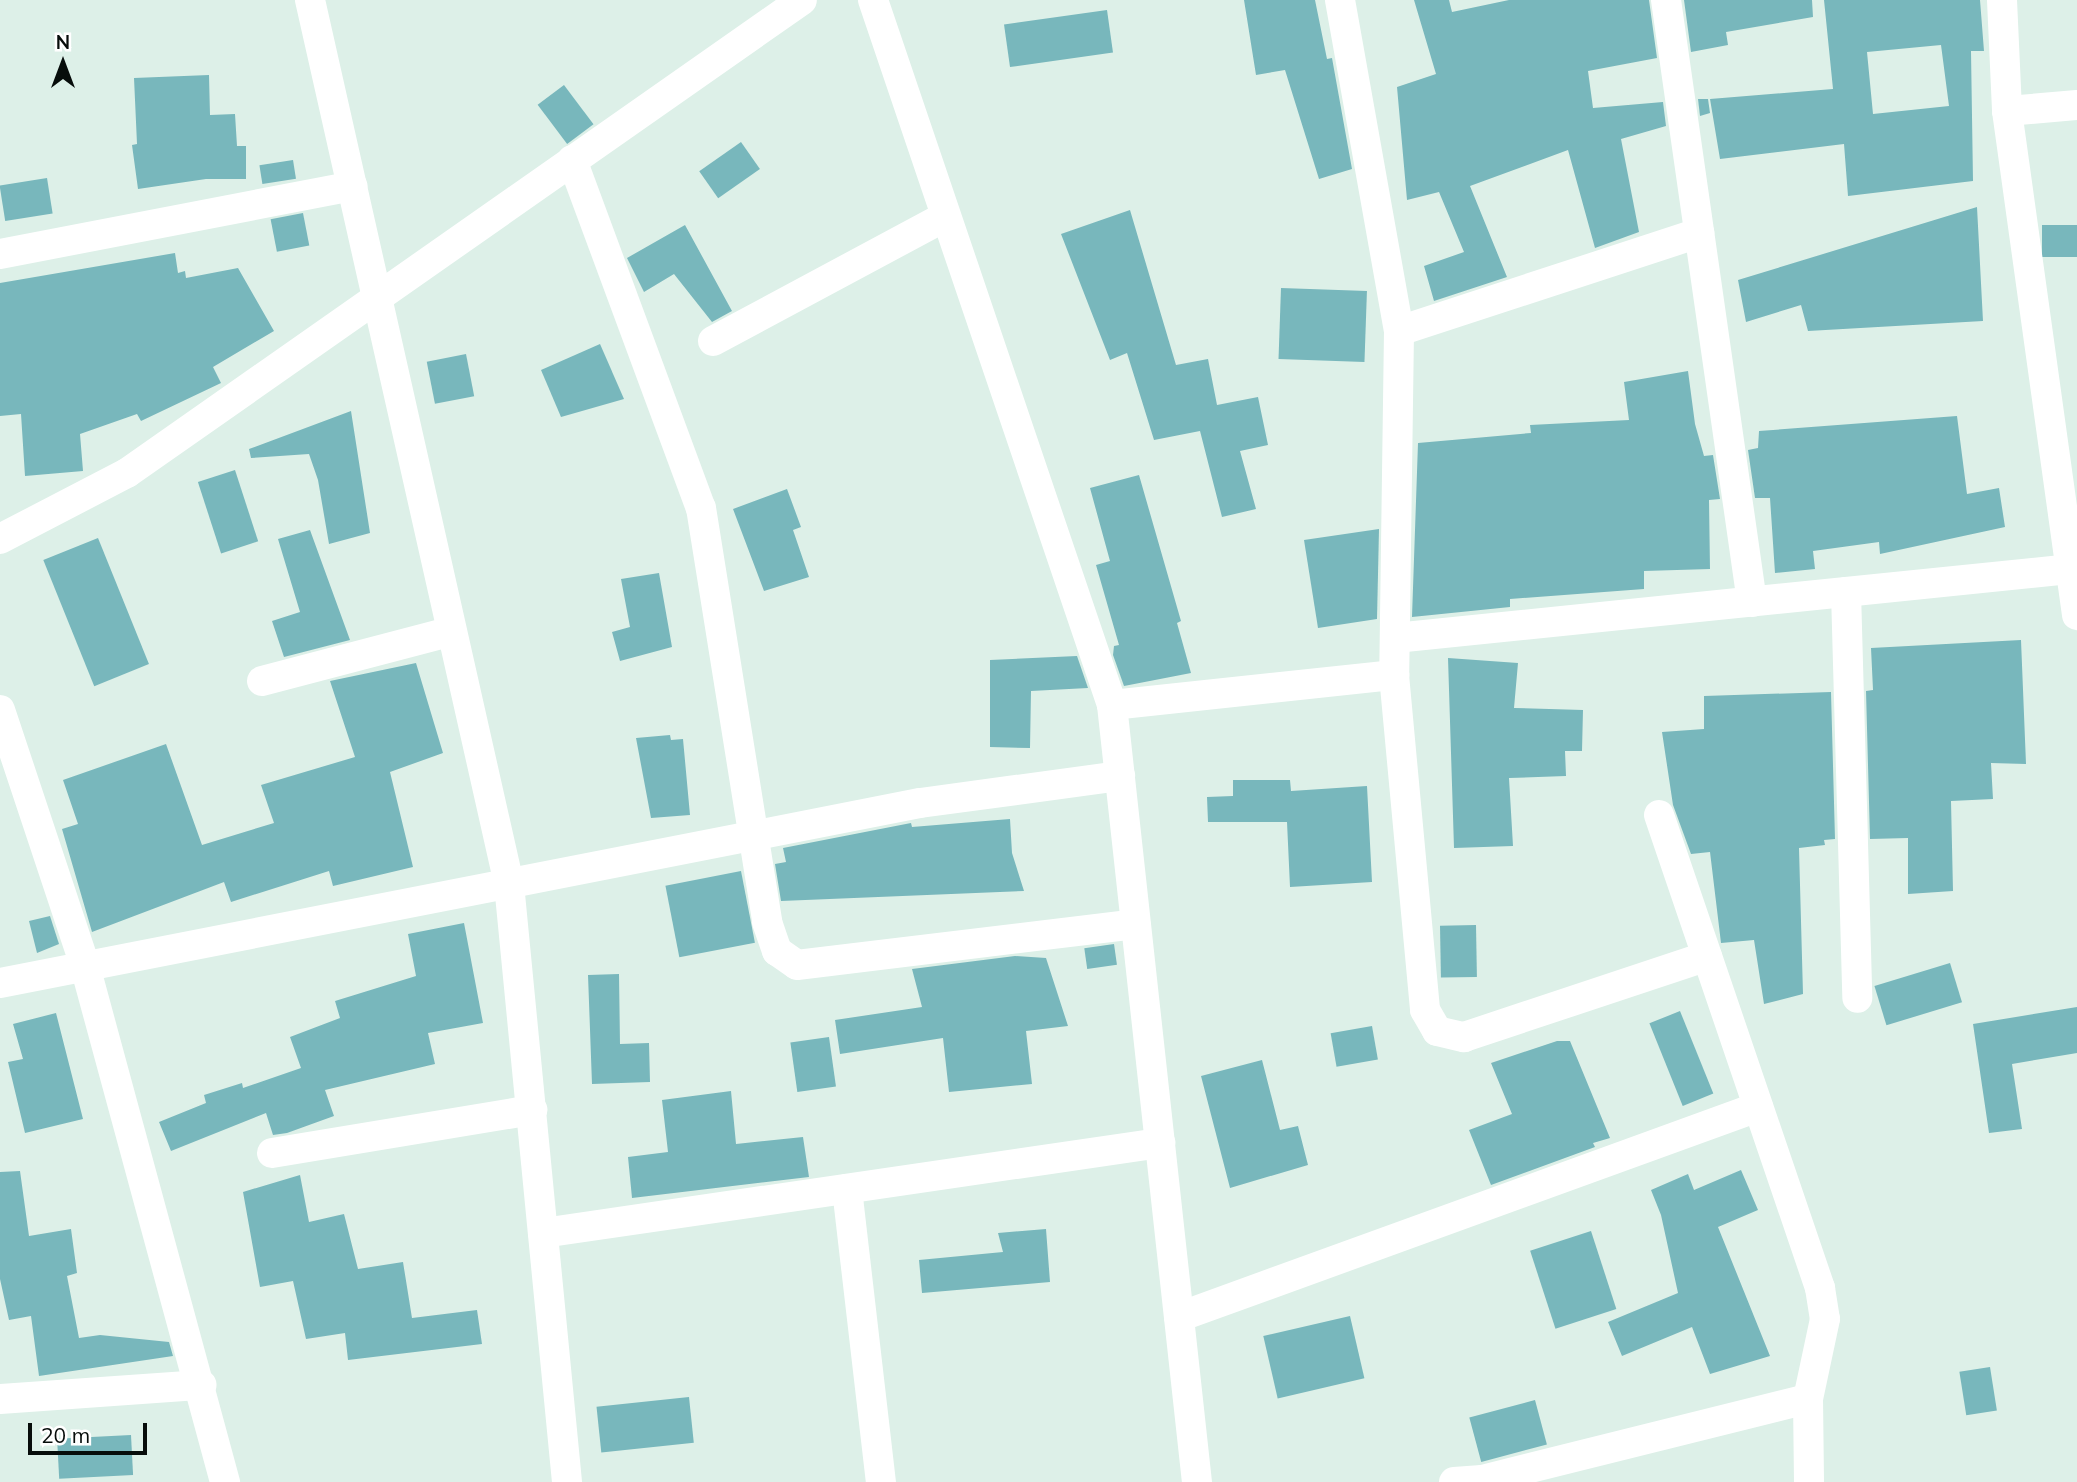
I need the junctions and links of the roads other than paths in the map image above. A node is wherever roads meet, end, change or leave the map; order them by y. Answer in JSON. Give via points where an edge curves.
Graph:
{"nodes":[{"id":1,"x":310,"y":0,"type":"edge"},
{"id":2,"x":802,"y":0,"type":"edge"},
{"id":3,"x":873,"y":0,"type":"edge"},
{"id":4,"x":1340,"y":0,"type":"edge"},
{"id":5,"x":1665,"y":0,"type":"edge"},
{"id":6,"x":2002,"y":0,"type":"edge"},
{"id":7,"x":2077,"y":104,"type":"edge"},
{"id":8,"x":2007,"y":111,"type":"junction"},
{"id":9,"x":572,"y":160,"type":"junction"},
{"id":10,"x":352,"y":186,"type":"junction"},
{"id":11,"x":946,"y":216,"type":"junction"},
{"id":12,"x":1699,"y":233,"type":"junction"},
{"id":13,"x":0,"y":254,"type":"edge"},
{"id":14,"x":377,"y":296,"type":"junction"},
{"id":15,"x":1399,"y":331,"type":"junction"},
{"id":16,"x":713,"y":341,"type":"dead end"},
{"id":17,"x":2071,"y":532,"type":"edge"},
{"id":18,"x":0,"y":539,"type":"edge"},
{"id":19,"x":2071,"y":569,"type":"junction"},
{"id":20,"x":1846,"y":592,"type":"junction"},
{"id":21,"x":1752,"y":601,"type":"junction"},
{"id":22,"x":2077,"y":615,"type":"edge"},
{"id":23,"x":452,"y":631,"type":"junction"},
{"id":24,"x":1395,"y":638,"type":"junction"},
{"id":25,"x":1394,"y":674,"type":"junction"},
{"id":26,"x":262,"y":681,"type":"dead end"},
{"id":27,"x":1112,"y":705,"type":"junction"},
{"id":28,"x":0,"y":710,"type":"edge"},
{"id":29,"x":1120,"y":776,"type":"junction"},
{"id":30,"x":1658,"y":815,"type":"dead end"},
{"id":31,"x":754,"y":836,"type":"junction"},
{"id":32,"x":509,"y":884,"type":"junction"},
{"id":33,"x":1136,"y":924,"type":"junction"},
{"id":34,"x":1707,"y":956,"type":"junction"},
{"id":35,"x":85,"y":966,"type":"junction"},
{"id":36,"x":0,"y":983,"type":"edge"},
{"id":37,"x":1857,"y":998,"type":"dead end"},
{"id":38,"x":1758,"y":1107,"type":"junction"},
{"id":39,"x":532,"y":1111,"type":"junction"},
{"id":40,"x":1160,"y":1143,"type":"junction"},
{"id":41,"x":272,"y":1153,"type":"dead end"},
{"id":42,"x":847,"y":1189,"type":"junction"},
{"id":43,"x":543,"y":1233,"type":"junction"},
{"id":44,"x":1179,"y":1317,"type":"junction"},
{"id":45,"x":202,"y":1385,"type":"junction"},
{"id":46,"x":0,"y":1399,"type":"edge"},
{"id":47,"x":1808,"y":1399,"type":"junction"},
{"id":48,"x":225,"y":1482,"type":"edge"},
{"id":49,"x":567,"y":1482,"type":"edge"},
{"id":50,"x":881,"y":1482,"type":"edge"},
{"id":51,"x":1197,"y":1482,"type":"edge"},
{"id":52,"x":1454,"y":1482,"type":"edge"},
{"id":53,"x":1809,"y":1482,"type":"edge"}],
"edges":[{"from":1,"to":10,"type":"street"},
{"from":2,"to":9,"type":"street"},
{"from":3,"to":11,"type":"street"},
{"from":4,"to":15,"type":"street"},
{"from":5,"to":12,"type":"street"},
{"from":6,"to":8,"type":"street"},
{"from":7,"to":8,"type":"street"},
{"from":8,"to":17,"type":"street"},
{"from":9,"to":14,"type":"street"},
{"from":9,"to":31,"type":"street","via":[[701,508]]},
{"from":10,"to":13,"type":"street"},
{"from":10,"to":14,"type":"street"},
{"from":11,"to":16,"type":"street"},
{"from":11,"to":27,"type":"street"},
{"from":12,"to":15,"type":"street"},
{"from":12,"to":21,"type":"street"},
{"from":14,"to":18,"type":"street","via":[[127,473]]},
{"from":14,"to":23,"type":"street"},
{"from":15,"to":24,"type":"street"},
{"from":17,"to":19,"type":"street"},
{"from":19,"to":20,"type":"street"},
{"from":19,"to":22,"type":"street"},
{"from":20,"to":21,"type":"street"},
{"from":20,"to":37,"type":"street"},
{"from":21,"to":24,"type":"street"},
{"from":23,"to":26,"type":"street"},
{"from":23,"to":32,"type":"street"},
{"from":24,"to":25,"type":"street"},
{"from":25,"to":27,"type":"street"},
{"from":25,"to":34,"type":"street","via":[[1425,1010],[1437,1031],[1464,1038]]},
{"from":27,"to":29,"type":"street"},
{"from":28,"to":35,"type":"street"},
{"from":29,"to":31,"type":"street","via":[[920,803]]},
{"from":29,"to":33,"type":"street"},
{"from":30,"to":34,"type":"street"},
{"from":31,"to":32,"type":"street"},
{"from":31,"to":33,"type":"street","via":[[767,922],[777,951],[797,964]]},
{"from":32,"to":35,"type":"street"},
{"from":32,"to":39,"type":"street"},
{"from":33,"to":40,"type":"street"},
{"from":34,"to":38,"type":"street"},
{"from":35,"to":36,"type":"street"},
{"from":35,"to":45,"type":"street"},
{"from":38,"to":44,"type":"street"},
{"from":38,"to":47,"type":"street","via":[[1820,1288],[1825,1319]]},
{"from":39,"to":41,"type":"street"},
{"from":39,"to":43,"type":"street"},
{"from":40,"to":42,"type":"street"},
{"from":40,"to":44,"type":"street"},
{"from":42,"to":43,"type":"street"},
{"from":42,"to":50,"type":"street"},
{"from":43,"to":49,"type":"street"},
{"from":44,"to":51,"type":"street"},
{"from":45,"to":46,"type":"street"},
{"from":45,"to":48,"type":"street"},
{"from":47,"to":52,"type":"street","via":[[1482,1480]]},
{"from":47,"to":53,"type":"street"}]}
